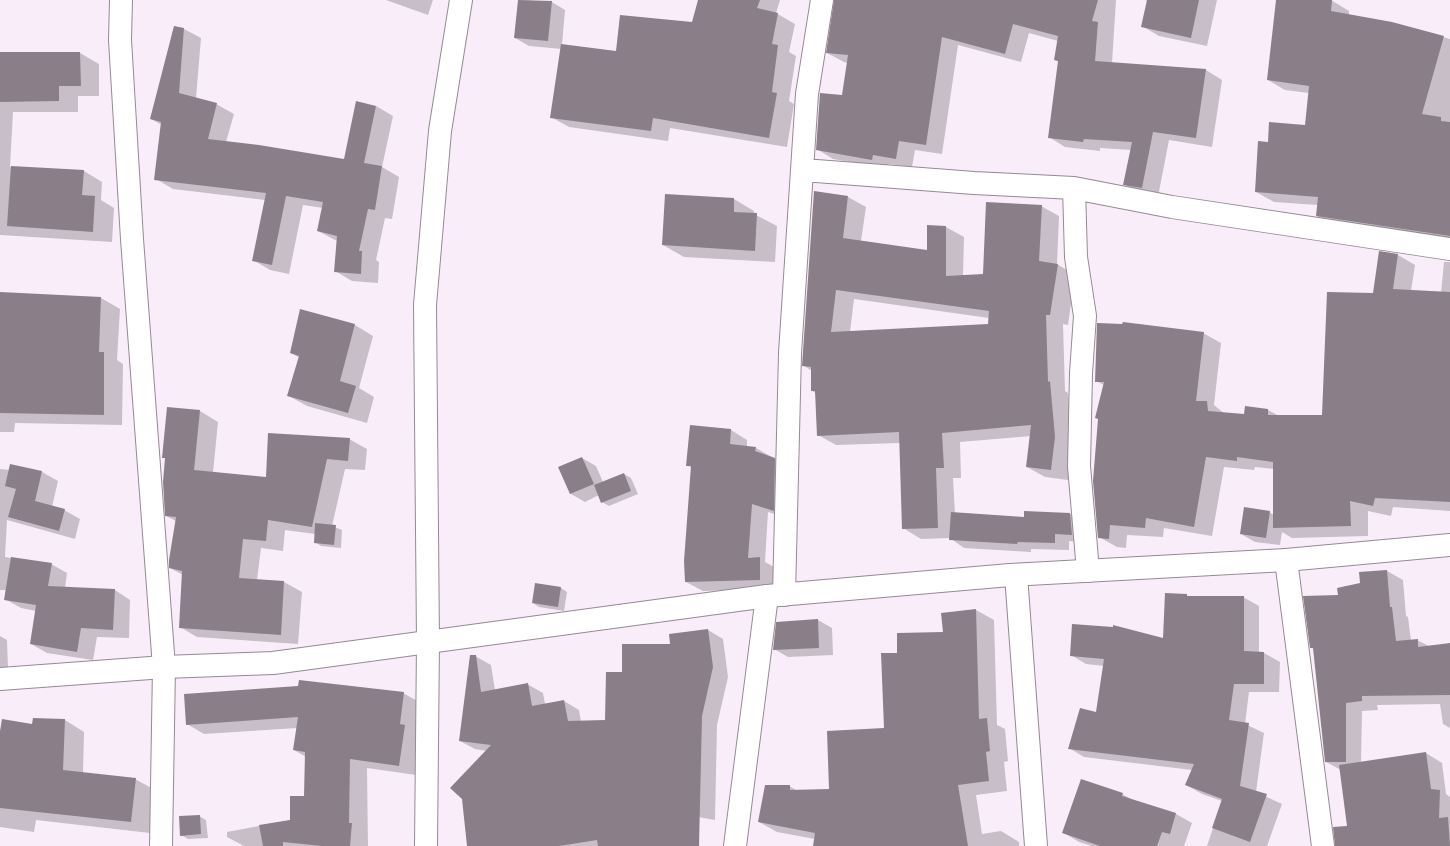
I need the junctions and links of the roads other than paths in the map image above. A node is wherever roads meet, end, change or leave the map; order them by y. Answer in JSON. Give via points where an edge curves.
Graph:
{"nodes":[{"id":1,"x":120,"y":0,"type":"edge"},
{"id":2,"x":461,"y":0,"type":"edge"},
{"id":3,"x":822,"y":0,"type":"edge"},
{"id":4,"x":803,"y":170,"type":"junction"},
{"id":5,"x":1074,"y":188,"type":"junction"},
{"id":6,"x":1450,"y":249,"type":"edge"},
{"id":7,"x":1450,"y":545,"type":"edge"},
{"id":8,"x":1286,"y":560,"type":"junction"},
{"id":9,"x":1088,"y":571,"type":"junction"},
{"id":10,"x":1016,"y":575,"type":"junction"},
{"id":11,"x":775,"y":595,"type":"junction"},
{"id":12,"x":428,"y":642,"type":"junction"},
{"id":13,"x":164,"y":667,"type":"junction"},
{"id":14,"x":0,"y":679,"type":"edge"},
{"id":15,"x":161,"y":846,"type":"edge"},
{"id":16,"x":426,"y":846,"type":"edge"},
{"id":17,"x":735,"y":846,"type":"edge"},
{"id":18,"x":1036,"y":846,"type":"edge"},
{"id":19,"x":1323,"y":846,"type":"edge"}],
"edges":[{"from":1,"to":13,"type":"street","via":[[120,40],[132,239]]},
{"from":2,"to":12,"type":"street","via":[[440,131],[425,305]]},
{"from":3,"to":4,"type":"street","via":[[807,94]]},
{"from":4,"to":5,"type":"street"},
{"from":4,"to":11,"type":"street"},
{"from":5,"to":6,"type":"street","via":[[1172,207]]},
{"from":5,"to":9,"type":"street","via":[[1076,257],[1085,316],[1079,466]]},
{"from":7,"to":8,"type":"street"},
{"from":8,"to":9,"type":"street"},
{"from":8,"to":19,"type":"street"},
{"from":9,"to":10,"type":"street"},
{"from":10,"to":11,"type":"street"},
{"from":10,"to":18,"type":"street"},
{"from":11,"to":12,"type":"street"},
{"from":11,"to":17,"type":"street"},
{"from":12,"to":13,"type":"street","via":[[273,663]]},
{"from":12,"to":16,"type":"street"},
{"from":13,"to":14,"type":"street"},
{"from":13,"to":15,"type":"street"}]}
